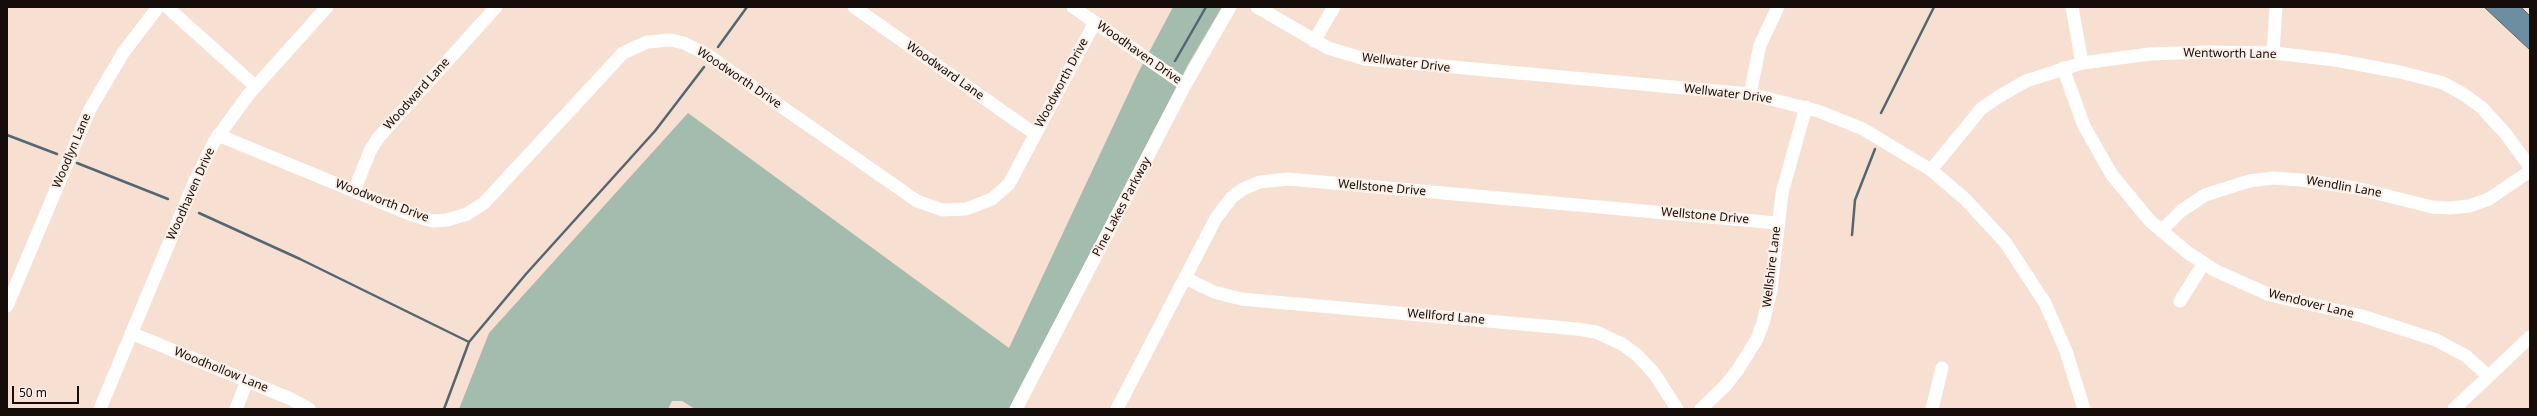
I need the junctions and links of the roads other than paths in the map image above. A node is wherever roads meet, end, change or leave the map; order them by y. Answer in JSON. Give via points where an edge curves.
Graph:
{"nodes":[{"id":1,"x":158,"y":7,"type":"edge"},
{"id":2,"x":167,"y":7,"type":"edge"},
{"id":3,"x":327,"y":7,"type":"edge"},
{"id":4,"x":496,"y":7,"type":"edge"},
{"id":5,"x":854,"y":7,"type":"edge"},
{"id":6,"x":1073,"y":7,"type":"edge"},
{"id":7,"x":1230,"y":7,"type":"edge"},
{"id":8,"x":1257,"y":7,"type":"edge"},
{"id":9,"x":1334,"y":7,"type":"edge"},
{"id":10,"x":1778,"y":7,"type":"edge"},
{"id":11,"x":2072,"y":7,"type":"edge"},
{"id":12,"x":2276,"y":7,"type":"edge"},
{"id":13,"x":1095,"y":22,"type":"junction"},
{"id":14,"x":1314,"y":40,"type":"junction"},
{"id":15,"x":2273,"y":54,"type":"junction"},
{"id":16,"x":2082,"y":63,"type":"junction"},
{"id":17,"x":2063,"y":68,"type":"junction"},
{"id":18,"x":1185,"y":85,"type":"junction"},
{"id":19,"x":255,"y":86,"type":"junction"},
{"id":20,"x":1750,"y":94,"type":"junction"},
{"id":21,"x":1806,"y":107,"type":"junction"},
{"id":22,"x":1035,"y":134,"type":"junction"},
{"id":23,"x":218,"y":135,"type":"junction"},
{"id":24,"x":2530,"y":167,"type":"edge"},
{"id":25,"x":1931,"y":170,"type":"junction"},
{"id":26,"x":2530,"y":171,"type":"edge"},
{"id":27,"x":354,"y":191,"type":"junction"},
{"id":28,"x":1777,"y":223,"type":"junction"},
{"id":29,"x":2161,"y":231,"type":"junction"},
{"id":30,"x":2204,"y":263,"type":"junction"},
{"id":31,"x":1185,"y":278,"type":"junction"},
{"id":32,"x":2180,"y":301,"type":"dead end"},
{"id":33,"x":7,"y":306,"type":"edge"},
{"id":34,"x":131,"y":333,"type":"junction"},
{"id":35,"x":2530,"y":337,"type":"edge"},
{"id":36,"x":1942,"y":368,"type":"dead end"},
{"id":37,"x":2487,"y":375,"type":"junction"},
{"id":38,"x":247,"y":381,"type":"junction"},
{"id":39,"x":100,"y":409,"type":"edge"},
{"id":40,"x":236,"y":409,"type":"edge"},
{"id":41,"x":309,"y":409,"type":"edge"},
{"id":42,"x":1016,"y":409,"type":"edge"},
{"id":43,"x":1117,"y":409,"type":"edge"},
{"id":44,"x":1677,"y":409,"type":"edge"},
{"id":45,"x":1701,"y":409,"type":"edge"},
{"id":46,"x":1932,"y":409,"type":"edge"},
{"id":47,"x":2084,"y":409,"type":"edge"},
{"id":48,"x":2454,"y":409,"type":"edge"}],
"edges":[{"from":1,"to":33,"type":"street","name":"Woodlyn Lane","via":[[123,53],[90,109]]},
{"from":2,"to":19,"type":"street"},
{"from":3,"to":19,"type":"street","name":"Woodhaven Drive"},
{"from":4,"to":27,"type":"street","name":"Woodward Lane","via":[[378,138],[367,156]]},
{"from":5,"to":22,"type":"street","name":"Woodward Lane"},
{"from":6,"to":13,"type":"street","name":"Woodhaven Drive"},
{"from":7,"to":18,"type":"street","name":"Pine Lakes Parkway"},
{"from":8,"to":14,"type":"street","name":"Wellwater Drive"},
{"from":9,"to":14,"type":"street"},
{"from":10,"to":20,"type":"street","via":[[1760,45]]},
{"from":11,"to":16,"type":"street"},
{"from":12,"to":15,"type":"street"},
{"from":13,"to":18,"type":"street","name":"Woodhaven Drive"},
{"from":13,"to":22,"type":"street","name":"Woodworth Drive"},
{"from":14,"to":20,"type":"street","name":"Wellwater Drive","via":[[1343,54],[1387,63]]},
{"from":15,"to":16,"type":"street","name":"Wentworth Lane","via":[[2150,54]]},
{"from":15,"to":24,"type":"street","name":"Wentworth Lane","via":[[2358,64],[2443,83],[2485,111]]},
{"from":16,"to":17,"type":"street","name":"Wentworth Lane"},
{"from":17,"to":25,"type":"street","name":"Wentworth Lane","via":[[2026,81],[1998,97],[1968,124]]},
{"from":17,"to":29,"type":"street","name":"Wendover Lane","via":[[2074,103],[2095,148],[2131,200]]},
{"from":18,"to":42,"type":"street","name":"Pine Lakes Parkway"},
{"from":19,"to":23,"type":"street","name":"Woodhaven Drive"},
{"from":20,"to":21,"type":"street","name":"Wellwater Drive"},
{"from":21,"to":25,"type":"street","name":"Wellwater Drive","via":[[1884,140]]},
{"from":21,"to":28,"type":"street","name":"Wellshire Lane","via":[[1783,187]]},
{"from":22,"to":27,"type":"street","name":"Woodworth Drive","via":[[1009,184],[992,199],[966,209],[942,210],[926,205],[900,190],[699,49],[678,41],[655,40],[635,46],[618,57],[490,197],[467,214],[442,221],[427,220]]},
{"from":23,"to":27,"type":"street","name":"Woodworth Drive"},
{"from":23,"to":34,"type":"street","name":"Woodhaven Drive","via":[[194,183]]},
{"from":25,"to":47,"type":"street","name":"Wellwater Drive","via":[[1978,211],[2005,242],[2028,276],[2058,331]]},
{"from":26,"to":29,"type":"street","name":"Wendlin Lane","via":[[2488,199],[2468,206],[2449,208],[2432,207],[2326,183],[2287,179],[2255,180],[2224,187],[2205,195],[2181,211]]},
{"from":28,"to":31,"type":"street","name":"Wellstone Drive","via":[[1288,179],[1268,180],[1247,187],[1228,201],[1216,218]]},
{"from":28,"to":45,"type":"street","name":"Wellshire Lane","via":[[1771,290],[1761,328],[1737,371]]},
{"from":29,"to":30,"type":"street","name":"Wendover Lane"},
{"from":30,"to":32,"type":"street"},
{"from":30,"to":37,"type":"street","name":"Wendover Lane","via":[[2227,277],[2270,295],[2369,318],[2436,340],[2466,356]]},
{"from":31,"to":43,"type":"street","name":"Wellstone Drive"},
{"from":31,"to":44,"type":"street","name":"Wellford Lane","via":[[1222,295],[1246,299],[1596,332],[1622,344],[1640,358],[1660,381]]},
{"from":34,"to":38,"type":"street","name":"Woodhollow Lane"},
{"from":34,"to":39,"type":"street","name":"Woodhaven Drive"},
{"from":35,"to":37,"type":"street"},
{"from":36,"to":46,"type":"street"},
{"from":37,"to":48,"type":"street"},
{"from":38,"to":40,"type":"street"},
{"from":38,"to":41,"type":"street","name":"Woodhollow Lane"}]}
